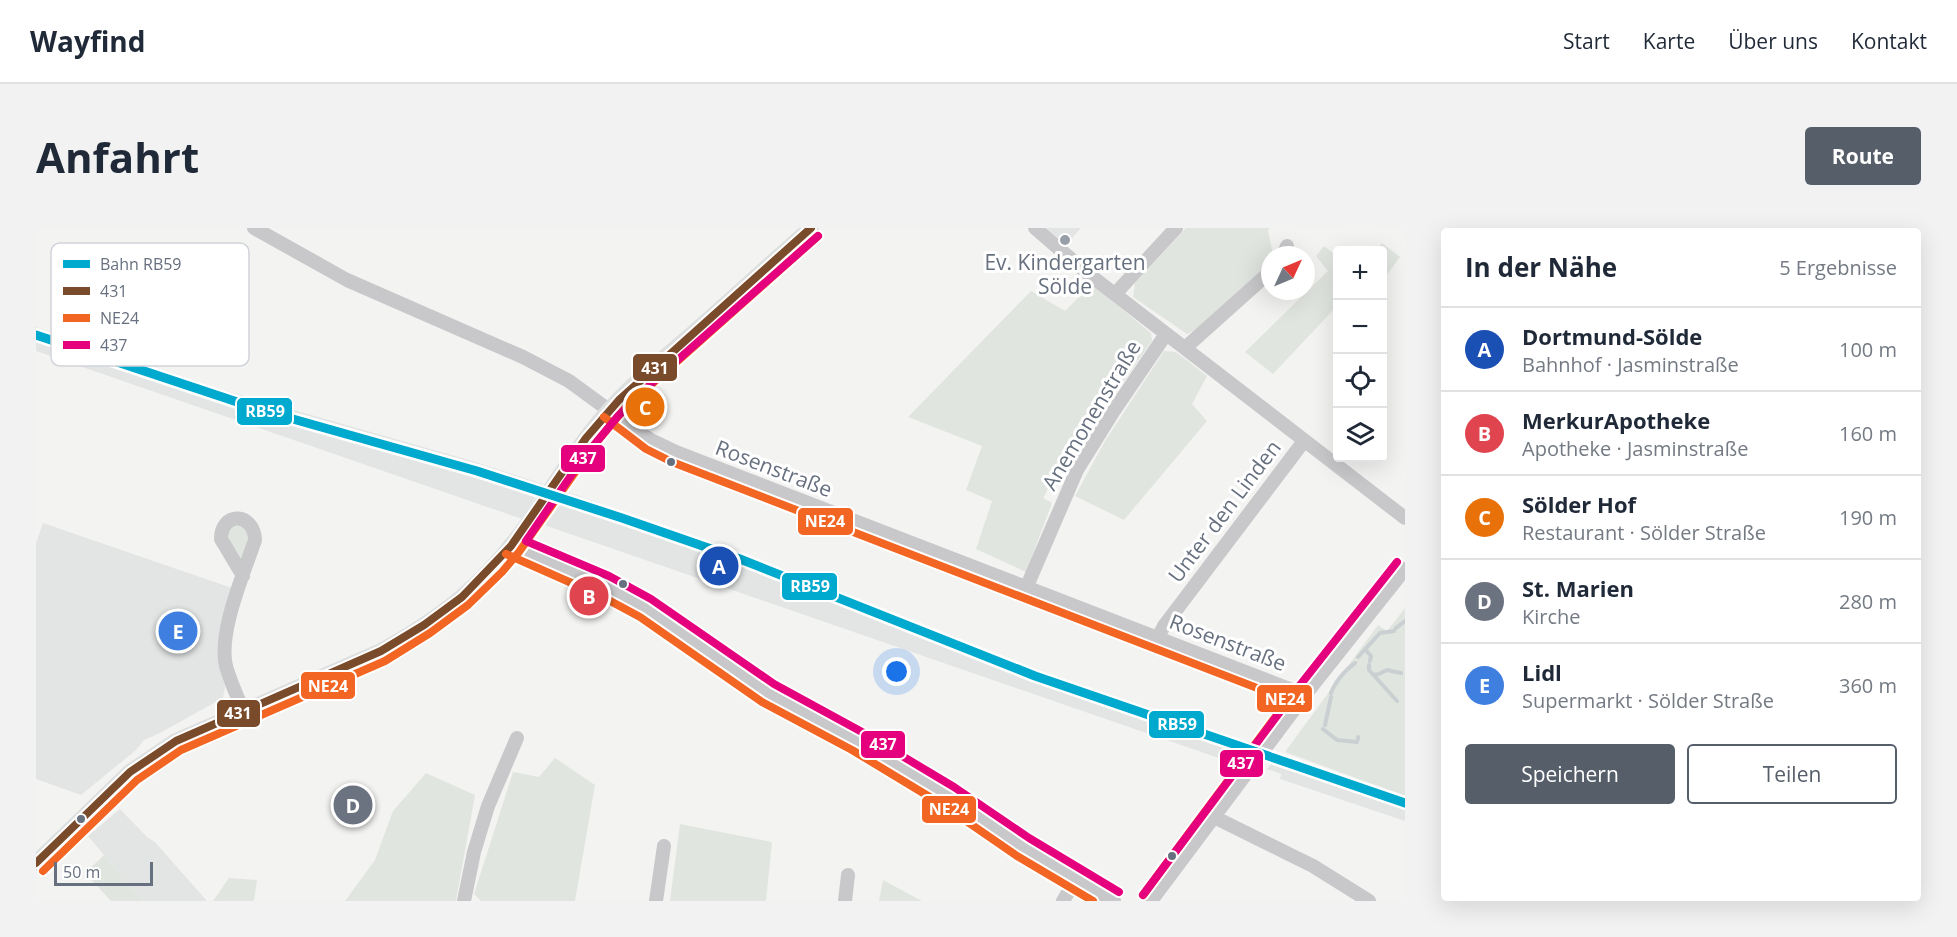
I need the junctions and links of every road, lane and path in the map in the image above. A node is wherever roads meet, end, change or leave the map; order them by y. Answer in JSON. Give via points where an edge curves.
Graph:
{"nodes":[{"id":1,"x":254,"y":228,"type":"edge"},
{"id":2,"x":811,"y":228,"type":"edge"},
{"id":3,"x":1035,"y":228,"type":"edge"},
{"id":4,"x":1176,"y":228,"type":"edge"},
{"id":5,"x":1261,"y":280,"type":"edge"},
{"id":6,"x":1115,"y":294,"type":"junction"},
{"id":7,"x":1166,"y":334,"type":"junction"},
{"id":8,"x":1185,"y":348,"type":"junction"},
{"id":9,"x":610,"y":409,"type":"junction"},
{"id":10,"x":1304,"y":441,"type":"junction"},
{"id":11,"x":1405,"y":518,"type":"edge"},
{"id":12,"x":510,"y":545,"type":"junction"},
{"id":13,"x":1405,"y":569,"type":"edge"},
{"id":14,"x":243,"y":576,"type":"dead end"},
{"id":15,"x":1027,"y":586,"type":"junction"},
{"id":16,"x":1158,"y":637,"type":"junction"},
{"id":17,"x":1305,"y":694,"type":"junction"},
{"id":18,"x":243,"y":710,"type":"junction"},
{"id":19,"x":517,"y":738,"type":"dead end"},
{"id":20,"x":1214,"y":817,"type":"junction"},
{"id":21,"x":664,"y":846,"type":"dead end"},
{"id":22,"x":36,"y":863,"type":"edge"},
{"id":23,"x":848,"y":875,"type":"dead end"},
{"id":24,"x":1076,"y":879,"type":"junction"},
{"id":25,"x":464,"y":901,"type":"edge"},
{"id":26,"x":656,"y":901,"type":"edge"},
{"id":27,"x":845,"y":901,"type":"edge"},
{"id":28,"x":1063,"y":901,"type":"edge"},
{"id":29,"x":1114,"y":901,"type":"edge"},
{"id":30,"x":1151,"y":901,"type":"edge"},
{"id":31,"x":1369,"y":901,"type":"edge"}],
"edges":[{"from":1,"to":9,"type":"street","name":"Rosenstraße","via":[[347,280],[523,357]]},
{"from":2,"to":9,"type":"main road"},
{"from":3,"to":6,"type":"street"},
{"from":4,"to":6,"type":"street"},
{"from":5,"to":8,"type":"street"},
{"from":6,"to":7,"type":"street"},
{"from":7,"to":8,"type":"street"},
{"from":7,"to":15,"type":"street","name":"Anemonenstraße","via":[[1077,470]]},
{"from":8,"to":10,"type":"street"},
{"from":9,"to":12,"type":"main road","via":[[573,454]]},
{"from":9,"to":15,"type":"street","name":"Rosenstraße","via":[[651,440],[676,452]]},
{"from":10,"to":11,"type":"street"},
{"from":10,"to":16,"type":"street","name":"Unter den Linden"},
{"from":12,"to":18,"type":"main road","via":[[459,601],[411,634],[381,651]]},
{"from":12,"to":24,"type":"street","via":[[646,608],[768,693],[949,796]]},
{"from":13,"to":17,"type":"street"},
{"from":14,"to":18,"type":"street","via":[[224,646],[226,666]]},
{"from":15,"to":16,"type":"street","name":"Rosenstraße"},
{"from":16,"to":17,"type":"street","name":"Rosenstraße"},
{"from":17,"to":20,"type":"street"},
{"from":18,"to":22,"type":"main road","via":[[176,741],[140,765]]},
{"from":19,"to":25,"type":"street","via":[[488,806]]},
{"from":20,"to":30,"type":"street"},
{"from":20,"to":31,"type":"street","via":[[1313,867]]},
{"from":21,"to":26,"type":"street"},
{"from":23,"to":27,"type":"street"},
{"from":24,"to":28,"type":"street"},
{"from":24,"to":29,"type":"street"}]}
